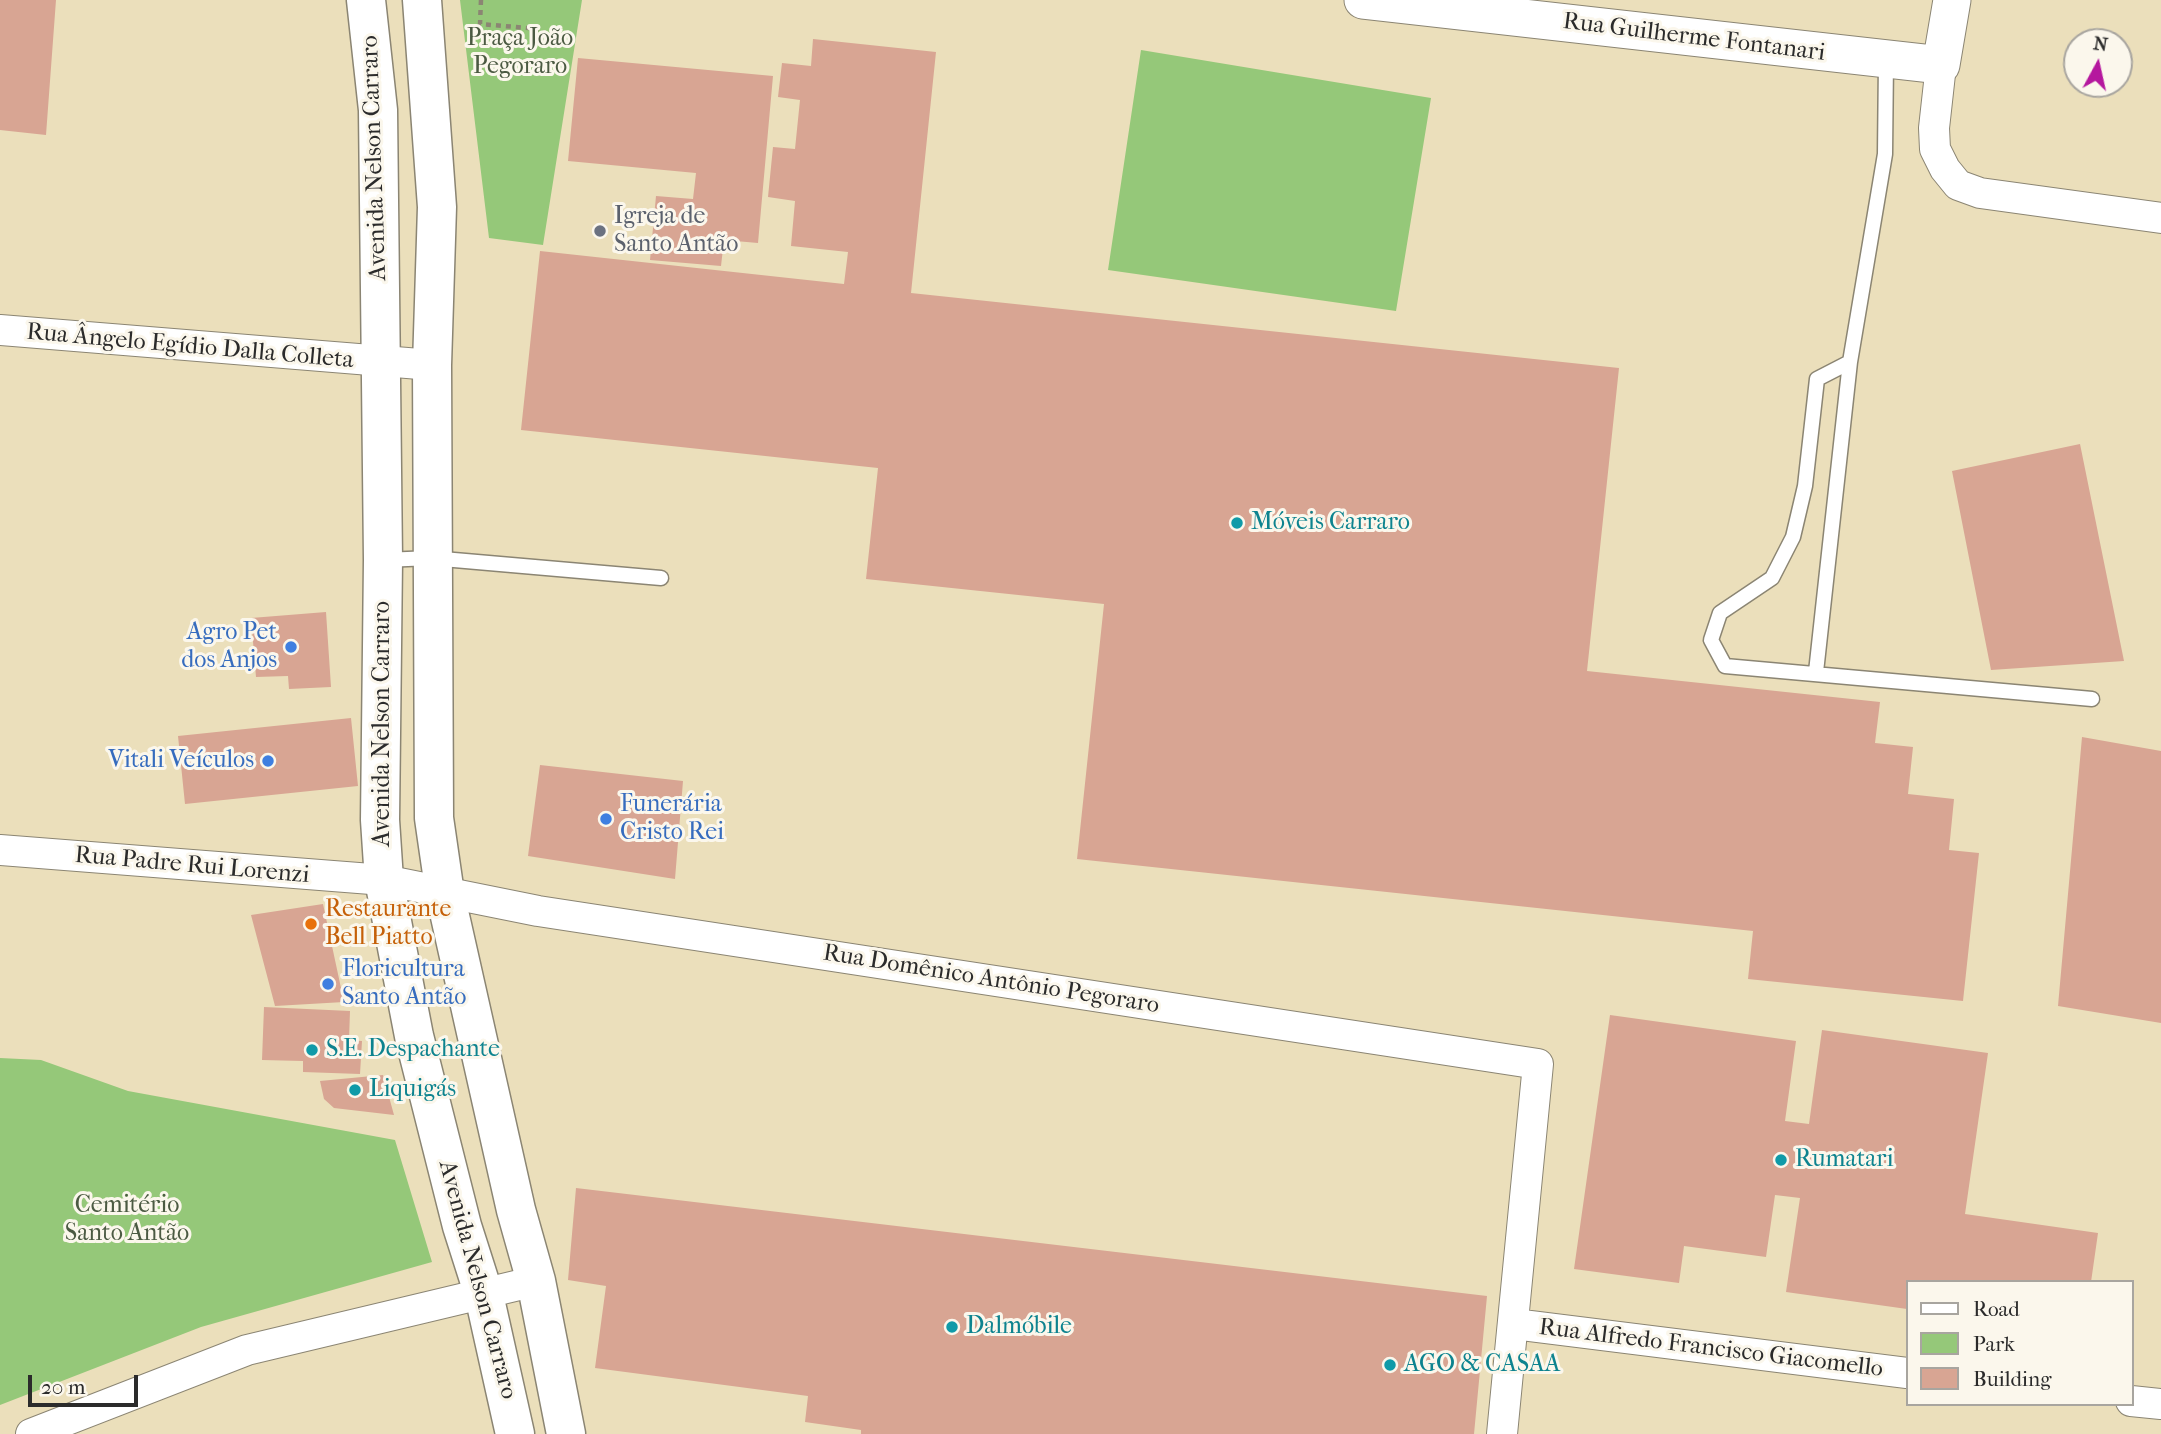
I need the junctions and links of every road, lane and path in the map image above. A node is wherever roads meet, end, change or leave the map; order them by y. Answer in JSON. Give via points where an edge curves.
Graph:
{"nodes":[{"id":1,"x":366,"y":0,"type":"edge"},
{"id":2,"x":422,"y":0,"type":"edge"},
{"id":3,"x":481,"y":0,"type":"edge"},
{"id":4,"x":1363,"y":0,"type":"edge"},
{"id":5,"x":1952,"y":0,"type":"edge"},
{"id":6,"x":539,"y":29,"type":"dead end"},
{"id":7,"x":1886,"y":60,"type":"junction"},
{"id":8,"x":1941,"y":65,"type":"junction"},
{"id":9,"x":429,"y":100,"type":"junction"},
{"id":10,"x":379,"y":110,"type":"junction"},
{"id":11,"x":2161,"y":218,"type":"edge"},
{"id":12,"x":0,"y":330,"type":"edge"},
{"id":13,"x":1850,"y":362,"type":"junction"},
{"id":14,"x":379,"y":363,"type":"junction"},
{"id":15,"x":432,"y":365,"type":"junction"},
{"id":16,"x":431,"y":558,"type":"junction"},
{"id":17,"x":383,"y":560,"type":"junction"},
{"id":18,"x":661,"y":578,"type":"dead end"},
{"id":19,"x":1816,"y":672,"type":"junction"},
{"id":20,"x":2092,"y":699,"type":"dead end"},
{"id":21,"x":0,"y":850,"type":"edge"},
{"id":22,"x":384,"y":880,"type":"junction"},
{"id":23,"x":445,"y":894,"type":"junction"},
{"id":24,"x":536,"y":1281,"type":"junction"},
{"id":25,"x":484,"y":1295,"type":"junction"},
{"id":26,"x":1514,"y":1324,"type":"junction"},
{"id":27,"x":1906,"y":1373,"type":"edge"},
{"id":28,"x":2133,"y":1401,"type":"edge"},
{"id":29,"x":2161,"y":1404,"type":"edge"},
{"id":30,"x":564,"y":1419,"type":"edge"},
{"id":31,"x":514,"y":1423,"type":"edge"},
{"id":32,"x":31,"y":1434,"type":"edge"},
{"id":33,"x":1502,"y":1434,"type":"edge"}],
"edges":[{"from":1,"to":10,"type":"main road","name":"Avenida Nelson Carraro"},
{"from":2,"to":9,"type":"main road","name":"Avenida Nelson Carraro"},
{"from":3,"to":6,"type":"path","via":[[480,24]]},
{"from":4,"to":7,"type":"street","name":"Rua Guilherme Fontanari"},
{"from":5,"to":8,"type":"street"},
{"from":7,"to":8,"type":"street","name":"Rua Guilherme Fontanari"},
{"from":7,"to":13,"type":"lane","via":[[1885,154]]},
{"from":8,"to":11,"type":"street","via":[[1935,149],[1958,185],[1980,193]]},
{"from":9,"to":10,"type":"main road"},
{"from":9,"to":15,"type":"main road","name":"Avenida Nelson Carraro","via":[[437,207]]},
{"from":10,"to":14,"type":"main road","name":"Avenida Nelson Carraro"},
{"from":12,"to":14,"type":"street","name":"Rua Ângelo Egídio Dalla Colleta"},
{"from":13,"to":19,"type":"lane"},
{"from":13,"to":19,"type":"lane","via":[[1817,379],[1805,486],[1788,548],[1772,578],[1720,613],[1711,640],[1725,666]]},
{"from":14,"to":15,"type":"street","name":"Rua Ângelo Egídio Dalla Colleta"},
{"from":14,"to":17,"type":"main road","name":"Avenida Nelson Carraro"},
{"from":15,"to":16,"type":"main road","name":"Avenida Nelson Carraro"},
{"from":16,"to":17,"type":"lane"},
{"from":16,"to":18,"type":"lane"},
{"from":16,"to":23,"type":"main road","name":"Avenida Nelson Carraro","via":[[434,818]]},
{"from":17,"to":22,"type":"main road","name":"Avenida Nelson Carraro","via":[[380,820]]},
{"from":19,"to":20,"type":"lane"},
{"from":21,"to":22,"type":"street","name":"Rua Padre Rui Lorenzi"},
{"from":22,"to":23,"type":"street","name":"Rua Padre Rui Lorenzi"},
{"from":22,"to":25,"type":"main road","name":"Avenida Nelson Carraro","via":[[414,1036],[461,1226]]},
{"from":23,"to":24,"type":"main road","name":"Avenida Nelson Carraro"},
{"from":23,"to":26,"type":"street","name":"Rua Domênico Antônio Pegoraro","via":[[1538,1064]]},
{"from":24,"to":25,"type":"street"},
{"from":24,"to":30,"type":"main road","name":"Avenida Nelson Carraro"},
{"from":25,"to":31,"type":"main road","name":"Avenida Nelson Carraro"},
{"from":25,"to":32,"type":"street","via":[[247,1350]]},
{"from":26,"to":27,"type":"street","name":"Rua Alfredo Francisco Giacomello"},
{"from":26,"to":33,"type":"street"},
{"from":28,"to":29,"type":"street"},
{"from":30,"to":31,"type":"main road"}]}
